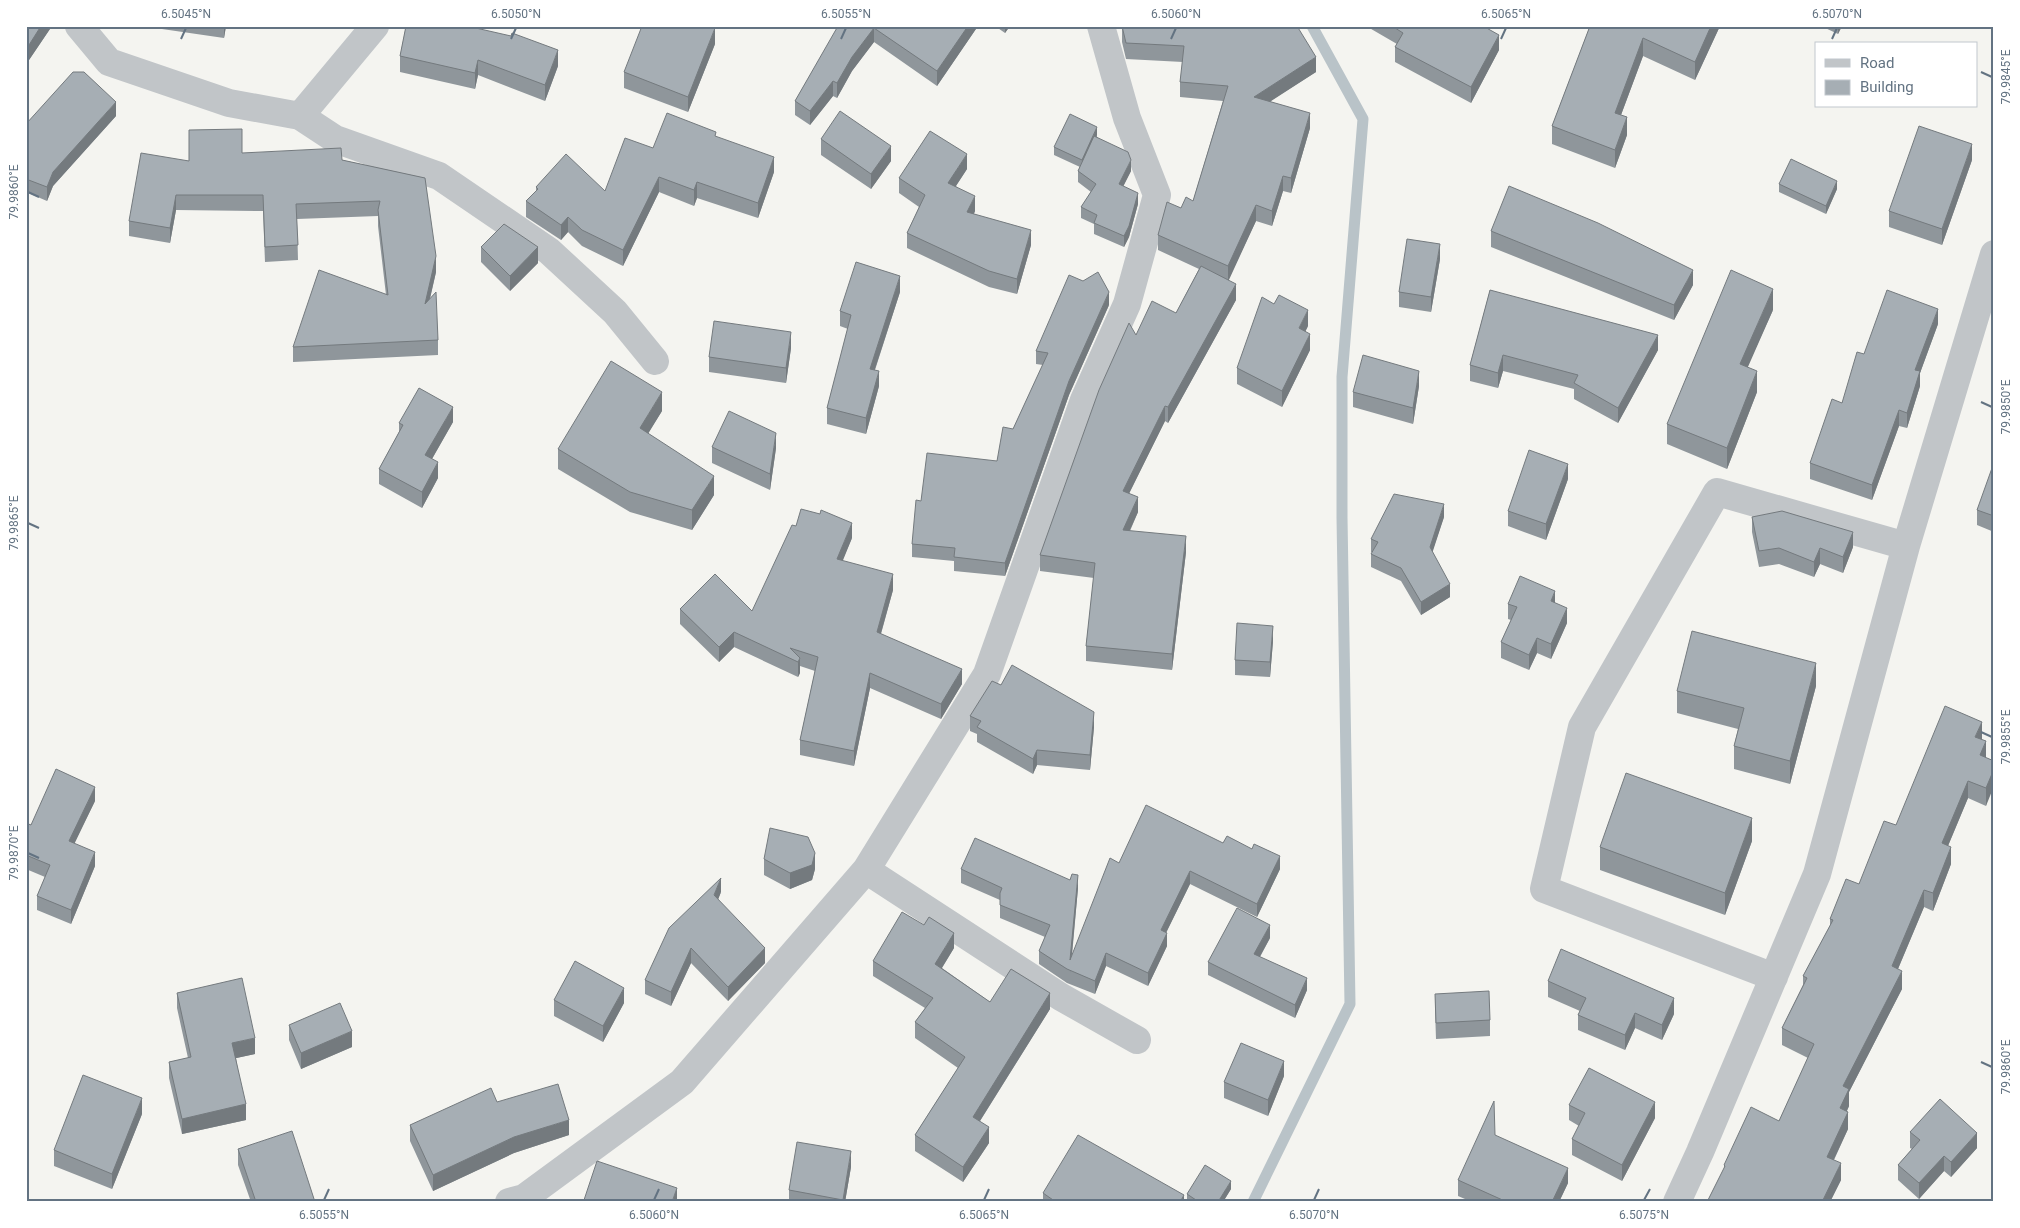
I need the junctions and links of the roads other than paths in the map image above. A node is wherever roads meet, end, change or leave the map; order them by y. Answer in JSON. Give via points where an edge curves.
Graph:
{"nodes":[{"id":1,"x":79,"y":26,"type":"edge"},
{"id":2,"x":375,"y":26,"type":"edge"},
{"id":3,"x":1101,"y":26,"type":"edge"},
{"id":4,"x":300,"y":116,"type":"junction"},
{"id":5,"x":1994,"y":254,"type":"edge"},
{"id":6,"x":656,"y":361,"type":"dead end"},
{"id":7,"x":1906,"y":546,"type":"junction"},
{"id":8,"x":866,"y":870,"type":"junction"},
{"id":9,"x":1774,"y":976,"type":"junction"},
{"id":10,"x":1137,"y":1040,"type":"dead end"},
{"id":11,"x":509,"y":1202,"type":"edge"},
{"id":12,"x":1676,"y":1202,"type":"edge"}],
"edges":[{"from":1,"to":4,"type":"street","via":[[108,62],[229,102]]},
{"from":2,"to":4,"type":"street"},
{"from":3,"to":8,"type":"street","via":[[1127,118],[1157,195],[1127,304],[1084,400],[987,674]]},
{"from":4,"to":6,"type":"street","via":[[335,139],[439,176],[549,251],[615,312]]},
{"from":5,"to":7,"type":"street"},
{"from":7,"to":9,"type":"street","via":[[1817,874]]},
{"from":7,"to":9,"type":"street","via":[[1717,492],[1582,727],[1544,889]]},
{"from":8,"to":10,"type":"street","via":[[1062,998]]},
{"from":8,"to":11,"type":"street","via":[[682,1082],[524,1198]]},
{"from":9,"to":12,"type":"street"}]}
